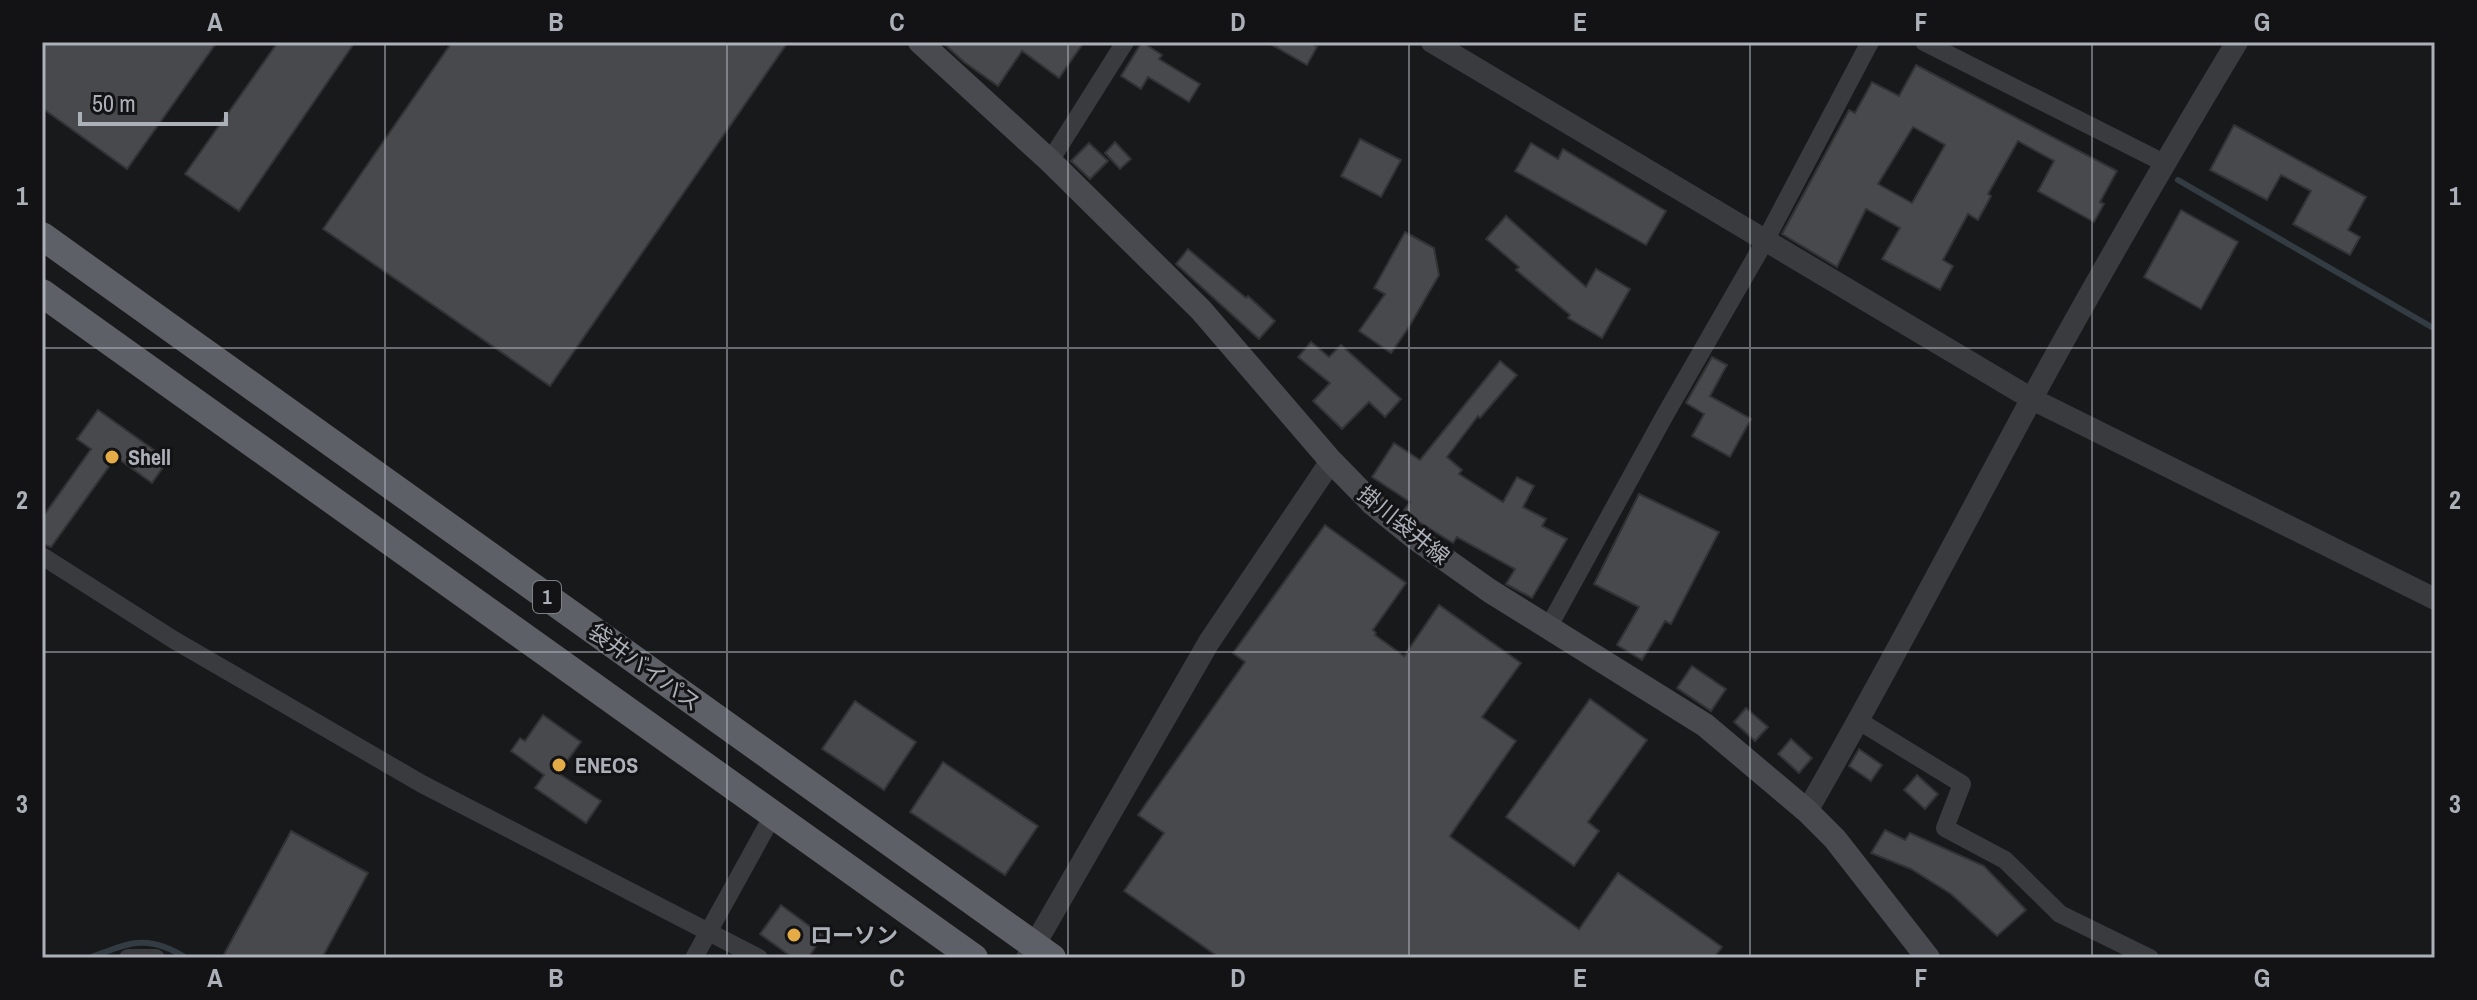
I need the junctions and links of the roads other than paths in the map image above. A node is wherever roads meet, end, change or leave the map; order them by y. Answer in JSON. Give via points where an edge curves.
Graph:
{"nodes":[{"id":1,"x":920,"y":42,"type":"edge"},
{"id":2,"x":1125,"y":42,"type":"edge"},
{"id":3,"x":1432,"y":42,"type":"edge"},
{"id":4,"x":1870,"y":42,"type":"edge"},
{"id":5,"x":1924,"y":42,"type":"edge"},
{"id":6,"x":2237,"y":42,"type":"edge"},
{"id":7,"x":1050,"y":161,"type":"junction"},
{"id":8,"x":2164,"y":163,"type":"junction"},
{"id":9,"x":42,"y":236,"type":"edge"},
{"id":10,"x":1765,"y":241,"type":"junction"},
{"id":11,"x":42,"y":293,"type":"edge"},
{"id":12,"x":2032,"y":399,"type":"junction"},
{"id":13,"x":1331,"y":461,"type":"junction"},
{"id":14,"x":42,"y":556,"type":"edge"},
{"id":15,"x":2435,"y":599,"type":"edge"},
{"id":16,"x":1548,"y":628,"type":"junction"},
{"id":17,"x":1859,"y":721,"type":"junction"},
{"id":18,"x":1807,"y":811,"type":"junction"},
{"id":19,"x":773,"y":815,"type":"junction"},
{"id":20,"x":708,"y":932,"type":"junction"},
{"id":21,"x":1037,"y":954,"type":"edge"},
{"id":22,"x":128,"y":958,"type":"edge"},
{"id":23,"x":156,"y":958,"type":"edge"},
{"id":24,"x":694,"y":958,"type":"edge"},
{"id":25,"x":759,"y":958,"type":"edge"},
{"id":26,"x":974,"y":958,"type":"edge"},
{"id":27,"x":1928,"y":958,"type":"edge"},
{"id":28,"x":2150,"y":958,"type":"edge"}],
"edges":[{"from":1,"to":7,"type":"main road","name":"掛川袋井線"},
{"from":2,"to":7,"type":"street"},
{"from":3,"to":10,"type":"street"},
{"from":4,"to":10,"type":"street"},
{"from":5,"to":8,"type":"street"},
{"from":6,"to":8,"type":"street"},
{"from":7,"to":13,"type":"main road","name":"掛川袋井線","via":[[1201,310]]},
{"from":8,"to":12,"type":"street"},
{"from":9,"to":21,"type":"highway","name":"袋井バイパス","number":"1"},
{"from":10,"to":12,"type":"street"},
{"from":10,"to":16,"type":"street"},
{"from":11,"to":19,"type":"highway","name":"袋井バイパス","number":"1"},
{"from":12,"to":15,"type":"street"},
{"from":12,"to":17,"type":"street"},
{"from":13,"to":16,"type":"main road","name":"掛川袋井線","via":[[1415,538]]},
{"from":13,"to":21,"type":"street","via":[[1209,642]]},
{"from":14,"to":20,"type":"street","via":[[174,640],[422,784]]},
{"from":16,"to":18,"type":"main road","name":"掛川袋井線","via":[[1705,725]]},
{"from":17,"to":18,"type":"street"},
{"from":17,"to":28,"type":"street","via":[[1962,784],[1945,828],[2005,860],[2060,914]]},
{"from":18,"to":27,"type":"main road","name":"掛川袋井線"},
{"from":19,"to":20,"type":"street"},
{"from":19,"to":26,"type":"highway","name":"袋井バイパス","number":"1"},
{"from":20,"to":24,"type":"street"},
{"from":20,"to":25,"type":"street"},
{"from":22,"to":23,"type":"street"}]}
